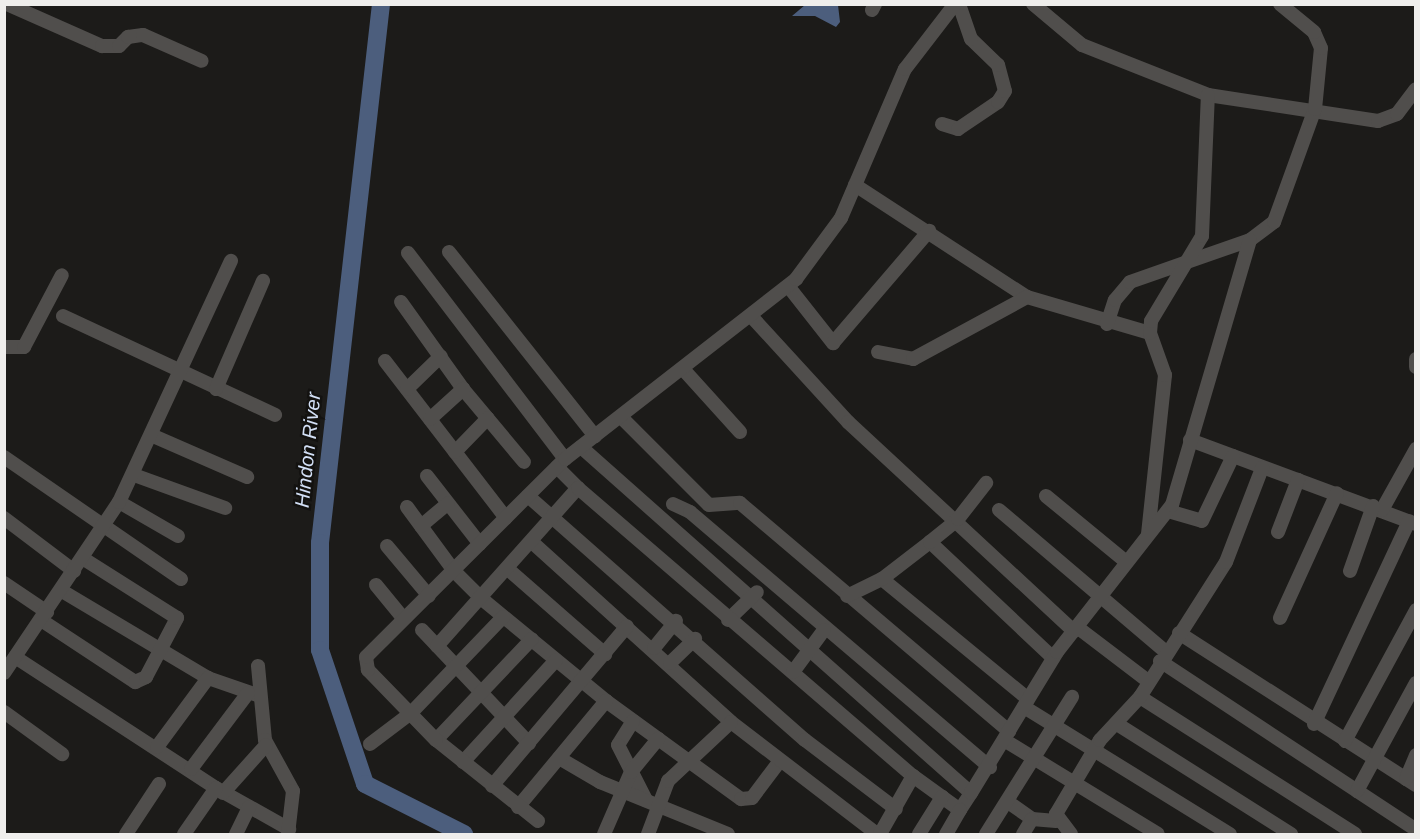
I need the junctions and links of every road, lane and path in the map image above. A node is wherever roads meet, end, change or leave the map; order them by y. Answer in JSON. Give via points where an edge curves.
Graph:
{"nodes":[{"id":1,"x":7,"y":4,"type":"edge"},
{"id":2,"x":957,"y":4,"type":"edge"},
{"id":3,"x":1033,"y":4,"type":"edge"},
{"id":4,"x":1280,"y":4,"type":"edge"},
{"id":5,"x":202,"y":61,"type":"dead end"},
{"id":6,"x":1416,"y":89,"type":"edge"},
{"id":7,"x":1208,"y":95,"type":"junction"},
{"id":8,"x":1315,"y":109,"type":"junction"},
{"id":9,"x":942,"y":124,"type":"dead end"},
{"id":10,"x":855,"y":185,"type":"junction"},
{"id":11,"x":929,"y":231,"type":"junction"},
{"id":12,"x":1250,"y":240,"type":"junction"},
{"id":13,"x":449,"y":252,"type":"dead end"},
{"id":14,"x":408,"y":253,"type":"dead end"},
{"id":15,"x":231,"y":261,"type":"dead end"},
{"id":16,"x":1187,"y":264,"type":"junction"},
{"id":17,"x":62,"y":275,"type":"dead end"},
{"id":18,"x":263,"y":281,"type":"dead end"},
{"id":19,"x":788,"y":286,"type":"junction"},
{"id":20,"x":1028,"y":297,"type":"junction"},
{"id":21,"x":401,"y":302,"type":"dead end"},
{"id":22,"x":63,"y":316,"type":"dead end"},
{"id":23,"x":751,"y":316,"type":"junction"},
{"id":24,"x":1107,"y":324,"type":"junction"},
{"id":25,"x":1150,"y":333,"type":"junction"},
{"id":26,"x":4,"y":347,"type":"edge"},
{"id":27,"x":878,"y":352,"type":"dead end"},
{"id":28,"x":441,"y":356,"type":"junction"},
{"id":29,"x":1416,"y":359,"type":"edge"},
{"id":30,"x":385,"y":361,"type":"dead end"},
{"id":31,"x":1416,"y":367,"type":"edge"},
{"id":32,"x":683,"y":369,"type":"junction"},
{"id":33,"x":180,"y":373,"type":"junction"},
{"id":34,"x":216,"y":389,"type":"junction"},
{"id":35,"x":406,"y":389,"type":"junction"},
{"id":36,"x":463,"y":389,"type":"junction"},
{"id":37,"x":275,"y":415,"type":"dead end"},
{"id":38,"x":621,"y":417,"type":"junction"},
{"id":39,"x":488,"y":418,"type":"junction"},
{"id":40,"x":430,"y":419,"type":"junction"},
{"id":41,"x":740,"y":432,"type":"dead end"},
{"id":42,"x":151,"y":435,"type":"junction"},
{"id":43,"x":595,"y":436,"type":"junction"},
{"id":44,"x":1190,"y":440,"type":"junction"},
{"id":45,"x":581,"y":447,"type":"junction"},
{"id":46,"x":1416,"y":449,"type":"edge"},
{"id":47,"x":455,"y":452,"type":"junction"},
{"id":48,"x":1233,"y":456,"type":"junction"},
{"id":49,"x":4,"y":458,"type":"edge"},
{"id":50,"x":524,"y":462,"type":"dead end"},
{"id":51,"x":561,"y":463,"type":"junction"},
{"id":52,"x":1262,"y":468,"type":"junction"},
{"id":53,"x":134,"y":475,"type":"junction"},
{"id":54,"x":427,"y":476,"type":"dead end"},
{"id":55,"x":247,"y":477,"type":"dead end"},
{"id":56,"x":1298,"y":480,"type":"junction"},
{"id":57,"x":683,"y":482,"type":"junction"},
{"id":58,"x":986,"y":483,"type":"dead end"},
{"id":59,"x":578,"y":488,"type":"junction"},
{"id":60,"x":1337,"y":493,"type":"junction"},
{"id":61,"x":528,"y":496,"type":"junction"},
{"id":62,"x":1046,"y":496,"type":"dead end"},
{"id":63,"x":119,"y":502,"type":"junction"},
{"id":64,"x":448,"y":503,"type":"junction"},
{"id":65,"x":673,"y":504,"type":"junction"},
{"id":66,"x":407,"y":507,"type":"dead end"},
{"id":67,"x":225,"y":508,"type":"dead end"},
{"id":68,"x":1377,"y":508,"type":"junction"},
{"id":69,"x":999,"y":510,"type":"dead end"},
{"id":70,"x":1168,"y":511,"type":"junction"},
{"id":71,"x":4,"y":518,"type":"edge"},
{"id":72,"x":506,"y":518,"type":"junction"},
{"id":73,"x":553,"y":518,"type":"junction"},
{"id":74,"x":664,"y":519,"type":"junction"},
{"id":75,"x":958,"y":519,"type":"junction"},
{"id":76,"x":1412,"y":522,"type":"edge"},
{"id":77,"x":105,"y":525,"type":"junction"},
{"id":78,"x":421,"y":526,"type":"junction"},
{"id":79,"x":1278,"y":532,"type":"dead end"},
{"id":80,"x":1148,"y":534,"type":"junction"},
{"id":81,"x":178,"y":536,"type":"dead end"},
{"id":82,"x":930,"y":542,"type":"junction"},
{"id":83,"x":533,"y":543,"type":"junction"},
{"id":84,"x":480,"y":544,"type":"junction"},
{"id":85,"x":387,"y":546,"type":"dead end"},
{"id":86,"x":84,"y":559,"type":"junction"},
{"id":87,"x":1124,"y":560,"type":"junction"},
{"id":88,"x":509,"y":570,"type":"junction"},
{"id":89,"x":74,"y":571,"type":"junction"},
{"id":90,"x":454,"y":571,"type":"junction"},
{"id":91,"x":1350,"y":571,"type":"dead end"},
{"id":92,"x":181,"y":579,"type":"dead end"},
{"id":93,"x":882,"y":579,"type":"junction"},
{"id":94,"x":767,"y":582,"type":"junction"},
{"id":95,"x":4,"y":583,"type":"edge"},
{"id":96,"x":376,"y":585,"type":"dead end"},
{"id":97,"x":62,"y":591,"type":"junction"},
{"id":98,"x":429,"y":596,"type":"junction"},
{"id":99,"x":847,"y":596,"type":"junction"},
{"id":100,"x":752,"y":597,"type":"junction"},
{"id":101,"x":1098,"y":597,"type":"junction"},
{"id":102,"x":482,"y":599,"type":"junction"},
{"id":103,"x":1416,"y":610,"type":"edge"},
{"id":104,"x":44,"y":616,"type":"junction"},
{"id":105,"x":403,"y":618,"type":"junction"},
{"id":106,"x":503,"y":618,"type":"junction"},
{"id":107,"x":1280,"y":618,"type":"dead end"},
{"id":108,"x":728,"y":620,"type":"junction"},
{"id":109,"x":676,"y":621,"type":"junction"},
{"id":110,"x":627,"y":626,"type":"junction"},
{"id":111,"x":1076,"y":629,"type":"junction"},
{"id":112,"x":422,"y":630,"type":"dead end"},
{"id":113,"x":824,"y":630,"type":"junction"},
{"id":114,"x":1179,"y":633,"type":"junction"},
{"id":115,"x":532,"y":639,"type":"junction"},
{"id":116,"x":695,"y":639,"type":"junction"},
{"id":117,"x":437,"y":646,"type":"junction"},
{"id":118,"x":654,"y":648,"type":"junction"},
{"id":119,"x":808,"y":649,"type":"junction"},
{"id":120,"x":164,"y":650,"type":"junction"},
{"id":121,"x":605,"y":654,"type":"junction"},
{"id":122,"x":15,"y":657,"type":"junction"},
{"id":123,"x":1163,"y":657,"type":"junction"},
{"id":124,"x":1053,"y":658,"type":"junction"},
{"id":125,"x":555,"y":660,"type":"junction"},
{"id":126,"x":670,"y":663,"type":"junction"},
{"id":127,"x":258,"y":666,"type":"dead end"},
{"id":128,"x":455,"y":667,"type":"junction"},
{"id":129,"x":793,"y":672,"type":"junction"},
{"id":130,"x":4,"y":673,"type":"edge"},
{"id":131,"x":208,"y":678,"type":"junction"},
{"id":132,"x":582,"y":681,"type":"junction"},
{"id":133,"x":1148,"y":681,"type":"junction"},
{"id":134,"x":1416,"y":683,"type":"edge"},
{"id":135,"x":254,"y":694,"type":"junction"},
{"id":136,"x":481,"y":695,"type":"junction"},
{"id":137,"x":1072,"y":697,"type":"dead end"},
{"id":138,"x":1140,"y":697,"type":"junction"},
{"id":139,"x":606,"y":701,"type":"junction"},
{"id":140,"x":1026,"y":703,"type":"junction"},
{"id":141,"x":4,"y":712,"type":"edge"},
{"id":142,"x":411,"y":714,"type":"junction"},
{"id":143,"x":502,"y":717,"type":"junction"},
{"id":144,"x":633,"y":721,"type":"junction"},
{"id":145,"x":731,"y":722,"type":"junction"},
{"id":146,"x":1117,"y":724,"type":"junction"},
{"id":147,"x":1314,"y":724,"type":"junction"},
{"id":148,"x":1053,"y":727,"type":"junction"},
{"id":149,"x":1007,"y":735,"type":"junction"},
{"id":150,"x":658,"y":739,"type":"junction"},
{"id":151,"x":436,"y":740,"type":"junction"},
{"id":152,"x":1345,"y":741,"type":"junction"},
{"id":153,"x":529,"y":743,"type":"junction"},
{"id":154,"x":370,"y":744,"type":"dead end"},
{"id":155,"x":266,"y":745,"type":"junction"},
{"id":156,"x":157,"y":747,"type":"junction"},
{"id":157,"x":1094,"y":752,"type":"junction"},
{"id":158,"x":62,"y":754,"type":"dead end"},
{"id":159,"x":1416,"y":755,"type":"edge"},
{"id":160,"x":1036,"y":756,"type":"junction"},
{"id":161,"x":559,"y":758,"type":"junction"},
{"id":162,"x":686,"y":760,"type":"junction"},
{"id":163,"x":1376,"y":760,"type":"junction"},
{"id":164,"x":464,"y":762,"type":"junction"},
{"id":165,"x":779,"y":762,"type":"junction"},
{"id":166,"x":990,"y":767,"type":"junction"},
{"id":167,"x":191,"y":769,"type":"junction"},
{"id":168,"x":631,"y":772,"type":"junction"},
{"id":169,"x":913,"y":776,"type":"junction"},
{"id":170,"x":1411,"y":782,"type":"edge"},
{"id":171,"x":159,"y":783,"type":"dead end"},
{"id":172,"x":1078,"y":783,"type":"junction"},
{"id":173,"x":492,"y":786,"type":"junction"},
{"id":174,"x":220,"y":790,"type":"junction"},
{"id":175,"x":622,"y":790,"type":"junction"},
{"id":176,"x":1357,"y":792,"type":"junction"},
{"id":177,"x":971,"y":793,"type":"junction"},
{"id":178,"x":942,"y":797,"type":"junction"},
{"id":179,"x":1008,"y":802,"type":"junction"},
{"id":180,"x":652,"y":803,"type":"junction"},
{"id":181,"x":249,"y":807,"type":"junction"},
{"id":182,"x":518,"y":807,"type":"junction"},
{"id":183,"x":896,"y":809,"type":"junction"},
{"id":184,"x":960,"y":810,"type":"junction"},
{"id":185,"x":1032,"y":819,"type":"junction"},
{"id":186,"x":538,"y":821,"type":"dead end"},
{"id":187,"x":1056,"y":821,"type":"junction"},
{"id":188,"x":1416,"y":830,"type":"edge"},
{"id":189,"x":288,"y":832,"type":"edge"},
{"id":190,"x":126,"y":834,"type":"edge"},
{"id":191,"x":184,"y":834,"type":"edge"},
{"id":192,"x":236,"y":834,"type":"edge"},
{"id":193,"x":604,"y":834,"type":"edge"},
{"id":194,"x":648,"y":834,"type":"edge"},
{"id":195,"x":725,"y":834,"type":"edge"},
{"id":196,"x":878,"y":834,"type":"edge"},
{"id":197,"x":920,"y":834,"type":"edge"},
{"id":198,"x":946,"y":834,"type":"edge"},
{"id":199,"x":986,"y":834,"type":"edge"},
{"id":200,"x":1023,"y":834,"type":"edge"},
{"id":201,"x":1070,"y":834,"type":"edge"},
{"id":202,"x":1158,"y":834,"type":"edge"},
{"id":203,"x":1230,"y":834,"type":"edge"},
{"id":204,"x":1291,"y":834,"type":"edge"},
{"id":205,"x":1355,"y":834,"type":"edge"}],
"edges":[{"from":1,"to":5,"type":"street","via":[[102,46],[119,46],[128,37],[143,35]]},
{"from":2,"to":9,"type":"street","via":[[971,39],[998,64],[1005,91],[998,102],[958,129]]},
{"from":2,"to":10,"type":"street","via":[[904,69]]},
{"from":3,"to":7,"type":"street","via":[[1082,45]]},
{"from":4,"to":8,"type":"street","via":[[1318,39]]},
{"from":6,"to":8,"type":"street","via":[[1397,114],[1378,122]]},
{"from":7,"to":8,"type":"street"},
{"from":7,"to":16,"type":"street","via":[[1206,214]]},
{"from":8,"to":12,"type":"street","via":[[1274,222]]},
{"from":10,"to":11,"type":"street"},
{"from":10,"to":19,"type":"street","via":[[833,232]]},
{"from":11,"to":19,"type":"street","via":[[833,343]]},
{"from":11,"to":20,"type":"street"},
{"from":12,"to":16,"type":"street"},
{"from":12,"to":44,"type":"street"},
{"from":13,"to":43,"type":"street"},
{"from":14,"to":51,"type":"street"},
{"from":15,"to":33,"type":"street"},
{"from":16,"to":24,"type":"street","via":[[1130,282],[1120,290]]},
{"from":16,"to":25,"type":"street","via":[[1155,311]]},
{"from":17,"to":26,"type":"street","via":[[24,347]]},
{"from":18,"to":34,"type":"street"},
{"from":19,"to":23,"type":"street"},
{"from":20,"to":24,"type":"street"},
{"from":20,"to":27,"type":"street","via":[[913,359]]},
{"from":21,"to":28,"type":"street"},
{"from":22,"to":33,"type":"street"},
{"from":23,"to":32,"type":"street"},
{"from":23,"to":75,"type":"street","via":[[848,422]]},
{"from":24,"to":25,"type":"street"},
{"from":25,"to":80,"type":"street","via":[[1165,375]]},
{"from":28,"to":35,"type":"street"},
{"from":28,"to":36,"type":"street"},
{"from":29,"to":31,"type":"street"},
{"from":30,"to":35,"type":"street"},
{"from":32,"to":38,"type":"street"},
{"from":32,"to":41,"type":"street"},
{"from":33,"to":34,"type":"street"},
{"from":33,"to":42,"type":"street"},
{"from":34,"to":37,"type":"street"},
{"from":35,"to":40,"type":"street"},
{"from":36,"to":39,"type":"street"},
{"from":36,"to":40,"type":"street"},
{"from":38,"to":43,"type":"street"},
{"from":38,"to":57,"type":"street"},
{"from":39,"to":47,"type":"street"},
{"from":39,"to":50,"type":"street"},
{"from":40,"to":47,"type":"street"},
{"from":42,"to":53,"type":"street"},
{"from":42,"to":55,"type":"street"},
{"from":43,"to":45,"type":"street"},
{"from":44,"to":48,"type":"street"},
{"from":44,"to":70,"type":"street"},
{"from":45,"to":51,"type":"street"},
{"from":45,"to":74,"type":"street"},
{"from":46,"to":68,"type":"street"},
{"from":47,"to":72,"type":"street"},
{"from":48,"to":52,"type":"street"},
{"from":48,"to":70,"type":"street","via":[[1202,522]]},
{"from":49,"to":77,"type":"street"},
{"from":51,"to":59,"type":"street"},
{"from":51,"to":61,"type":"street"},
{"from":52,"to":56,"type":"street"},
{"from":52,"to":114,"type":"street","via":[[1235,547]]},
{"from":53,"to":63,"type":"street"},
{"from":53,"to":67,"type":"street"},
{"from":54,"to":64,"type":"street"},
{"from":56,"to":60,"type":"street"},
{"from":56,"to":79,"type":"street"},
{"from":57,"to":65,"type":"street"},
{"from":57,"to":99,"type":"street","via":[[709,505],[740,503]]},
{"from":58,"to":75,"type":"street"},
{"from":59,"to":73,"type":"street"},
{"from":59,"to":108,"type":"street"},
{"from":60,"to":68,"type":"street"},
{"from":60,"to":107,"type":"street"},
{"from":61,"to":72,"type":"street"},
{"from":61,"to":73,"type":"street"},
{"from":62,"to":87,"type":"street"},
{"from":63,"to":77,"type":"street"},
{"from":63,"to":81,"type":"street"},
{"from":64,"to":78,"type":"street"},
{"from":64,"to":84,"type":"street"},
{"from":65,"to":74,"type":"street"},
{"from":65,"to":94,"type":"street","via":[[690,512]]},
{"from":66,"to":78,"type":"street"},
{"from":68,"to":76,"type":"street"},
{"from":68,"to":91,"type":"street"},
{"from":69,"to":101,"type":"street"},
{"from":70,"to":80,"type":"street"},
{"from":71,"to":89,"type":"street"},
{"from":72,"to":84,"type":"street"},
{"from":73,"to":83,"type":"street"},
{"from":73,"to":109,"type":"street"},
{"from":74,"to":100,"type":"street"},
{"from":75,"to":82,"type":"street"},
{"from":75,"to":111,"type":"street"},
{"from":76,"to":147,"type":"street"},
{"from":77,"to":86,"type":"street"},
{"from":77,"to":92,"type":"street"},
{"from":78,"to":90,"type":"street"},
{"from":80,"to":87,"type":"street"},
{"from":82,"to":93,"type":"street"},
{"from":82,"to":124,"type":"street"},
{"from":83,"to":88,"type":"street"},
{"from":83,"to":110,"type":"street"},
{"from":84,"to":90,"type":"street"},
{"from":85,"to":98,"type":"street"},
{"from":86,"to":89,"type":"street"},
{"from":86,"to":120,"type":"street","via":[[173,612],[176,625]]},
{"from":87,"to":101,"type":"street"},
{"from":88,"to":102,"type":"street"},
{"from":88,"to":121,"type":"street"},
{"from":89,"to":97,"type":"street"},
{"from":90,"to":98,"type":"street"},
{"from":90,"to":102,"type":"street"},
{"from":93,"to":99,"type":"street"},
{"from":93,"to":140,"type":"street"},
{"from":94,"to":100,"type":"street"},
{"from":94,"to":113,"type":"street"},
{"from":95,"to":104,"type":"street"},
{"from":96,"to":105,"type":"street"},
{"from":97,"to":104,"type":"street"},
{"from":97,"to":120,"type":"street"},
{"from":98,"to":105,"type":"street"},
{"from":99,"to":149,"type":"street"},
{"from":100,"to":108,"type":"street"},
{"from":100,"to":119,"type":"street"},
{"from":101,"to":111,"type":"street"},
{"from":101,"to":123,"type":"street"},
{"from":102,"to":106,"type":"street"},
{"from":102,"to":117,"type":"street"},
{"from":103,"to":152,"type":"street"},
{"from":104,"to":120,"type":"street","via":[[135,682],[142,682]]},
{"from":104,"to":122,"type":"street"},
{"from":105,"to":142,"type":"street","via":[[365,662]]},
{"from":106,"to":115,"type":"street"},
{"from":106,"to":128,"type":"street"},
{"from":108,"to":129,"type":"street"},
{"from":109,"to":116,"type":"street"},
{"from":109,"to":118,"type":"street"},
{"from":110,"to":118,"type":"street"},
{"from":110,"to":121,"type":"street"},
{"from":111,"to":124,"type":"street"},
{"from":111,"to":133,"type":"street"},
{"from":112,"to":117,"type":"street"},
{"from":113,"to":119,"type":"street"},
{"from":113,"to":166,"type":"street"},
{"from":114,"to":123,"type":"street"},
{"from":114,"to":147,"type":"street"},
{"from":115,"to":125,"type":"street"},
{"from":115,"to":136,"type":"street"},
{"from":116,"to":126,"type":"street"},
{"from":116,"to":183,"type":"street","via":[[805,740]]},
{"from":117,"to":128,"type":"street"},
{"from":118,"to":126,"type":"street"},
{"from":119,"to":129,"type":"street"},
{"from":119,"to":177,"type":"street"},
{"from":120,"to":131,"type":"street"},
{"from":121,"to":132,"type":"street"},
{"from":122,"to":130,"type":"street"},
{"from":122,"to":156,"type":"street"},
{"from":123,"to":133,"type":"street"},
{"from":123,"to":176,"type":"street"},
{"from":124,"to":140,"type":"street"},
{"from":125,"to":132,"type":"street"},
{"from":125,"to":143,"type":"street"},
{"from":126,"to":145,"type":"street"},
{"from":127,"to":135,"type":"street"},
{"from":128,"to":136,"type":"street"},
{"from":128,"to":142,"type":"street"},
{"from":129,"to":169,"type":"street"},
{"from":131,"to":135,"type":"street"},
{"from":131,"to":156,"type":"street"},
{"from":132,"to":139,"type":"street"},
{"from":132,"to":153,"type":"street"},
{"from":133,"to":138,"type":"street"},
{"from":134,"to":163,"type":"street"},
{"from":135,"to":155,"type":"street"},
{"from":135,"to":167,"type":"street"},
{"from":136,"to":143,"type":"street"},
{"from":136,"to":151,"type":"street"},
{"from":137,"to":148,"type":"street"},
{"from":138,"to":146,"type":"street"},
{"from":138,"to":205,"type":"street"},
{"from":139,"to":144,"type":"street"},
{"from":139,"to":161,"type":"street"},
{"from":140,"to":148,"type":"street"},
{"from":140,"to":149,"type":"street"},
{"from":141,"to":158,"type":"street"},
{"from":142,"to":151,"type":"street"},
{"from":142,"to":154,"type":"street"},
{"from":143,"to":153,"type":"street"},
{"from":143,"to":164,"type":"street"},
{"from":144,"to":150,"type":"street"},
{"from":144,"to":168,"type":"street","via":[[618,739]]},
{"from":145,"to":162,"type":"street"},
{"from":145,"to":165,"type":"street"},
{"from":146,"to":157,"type":"street"},
{"from":146,"to":204,"type":"street"},
{"from":147,"to":152,"type":"street"},
{"from":148,"to":157,"type":"street"},
{"from":148,"to":160,"type":"street"},
{"from":149,"to":160,"type":"street"},
{"from":149,"to":166,"type":"street"},
{"from":150,"to":162,"type":"street"},
{"from":150,"to":168,"type":"street"},
{"from":151,"to":164,"type":"street"},
{"from":152,"to":163,"type":"street"},
{"from":153,"to":173,"type":"street"},
{"from":155,"to":174,"type":"street"},
{"from":155,"to":189,"type":"street","via":[[293,792]]},
{"from":156,"to":167,"type":"street"},
{"from":157,"to":172,"type":"street"},
{"from":157,"to":203,"type":"street"},
{"from":159,"to":170,"type":"street"},
{"from":160,"to":172,"type":"street"},
{"from":160,"to":179,"type":"street"},
{"from":161,"to":175,"type":"street"},
{"from":161,"to":182,"type":"street"},
{"from":162,"to":165,"type":"street","via":[[747,800]]},
{"from":162,"to":180,"type":"street"},
{"from":163,"to":170,"type":"street"},
{"from":163,"to":176,"type":"street"},
{"from":164,"to":173,"type":"street"},
{"from":165,"to":196,"type":"street"},
{"from":166,"to":177,"type":"street"},
{"from":167,"to":174,"type":"street"},
{"from":168,"to":175,"type":"street"},
{"from":168,"to":180,"type":"street"},
{"from":169,"to":178,"type":"street"},
{"from":169,"to":183,"type":"street"},
{"from":171,"to":190,"type":"street"},
{"from":172,"to":187,"type":"street"},
{"from":172,"to":202,"type":"street"},
{"from":173,"to":182,"type":"street"},
{"from":174,"to":181,"type":"street"},
{"from":174,"to":191,"type":"street"},
{"from":175,"to":180,"type":"street"},
{"from":175,"to":193,"type":"street"},
{"from":176,"to":188,"type":"street"},
{"from":177,"to":184,"type":"street"},
{"from":178,"to":184,"type":"street"},
{"from":178,"to":197,"type":"street"},
{"from":179,"to":185,"type":"street"},
{"from":179,"to":199,"type":"street"},
{"from":180,"to":194,"type":"street"},
{"from":180,"to":195,"type":"street"},
{"from":181,"to":189,"type":"street"},
{"from":181,"to":192,"type":"street"},
{"from":182,"to":186,"type":"street"},
{"from":183,"to":196,"type":"street"},
{"from":184,"to":198,"type":"street"},
{"from":185,"to":187,"type":"street"},
{"from":185,"to":200,"type":"street"},
{"from":187,"to":201,"type":"street"}]}
